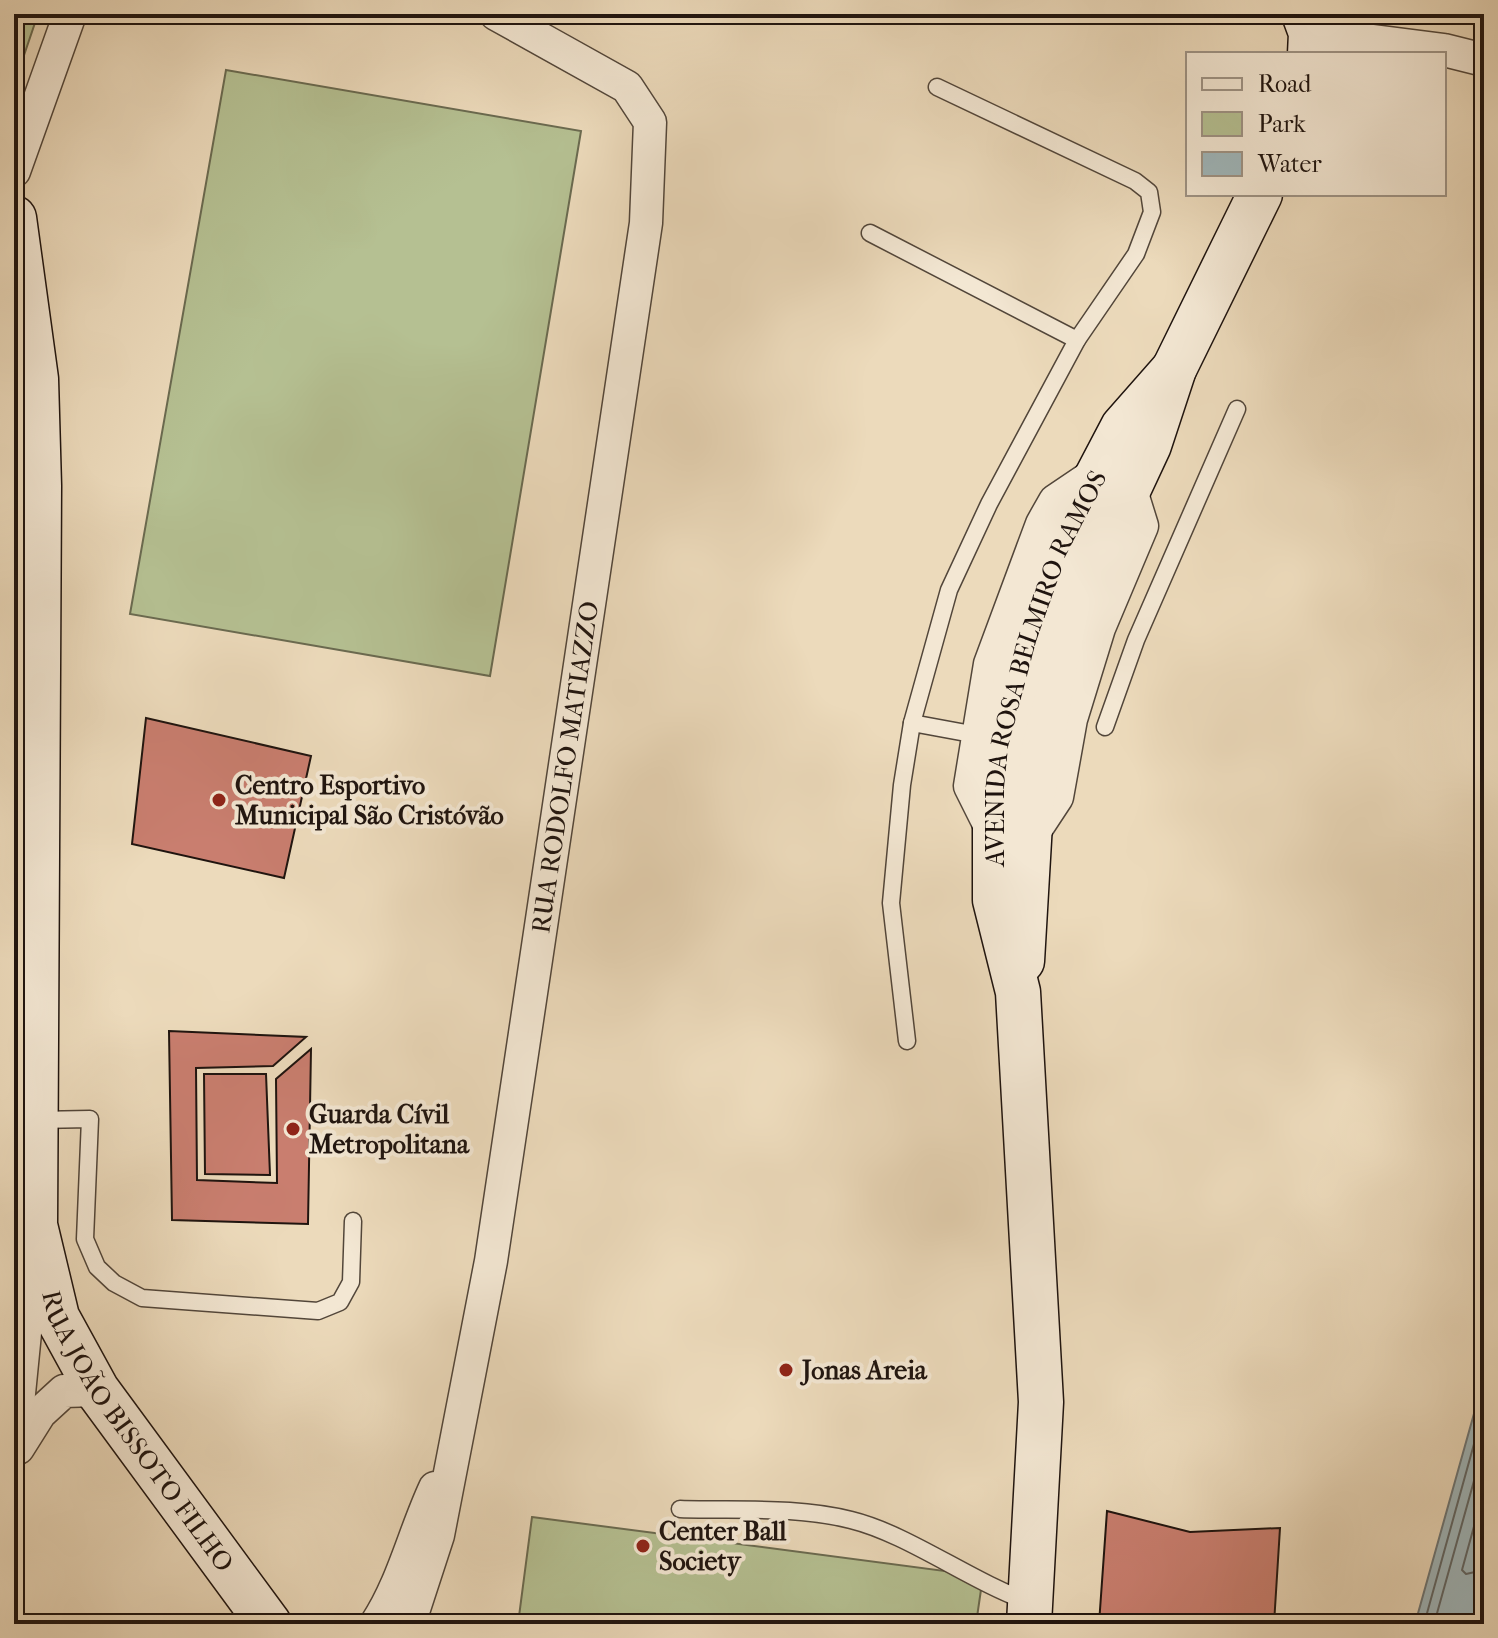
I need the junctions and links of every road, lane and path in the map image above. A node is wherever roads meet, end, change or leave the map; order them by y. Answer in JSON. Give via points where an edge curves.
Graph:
{"nodes":[{"id":1,"x":70,"y":14,"type":"edge"},
{"id":2,"x":496,"y":14,"type":"edge"},
{"id":3,"x":1308,"y":34,"type":"edge"},
{"id":4,"x":1484,"y":60,"type":"edge"},
{"id":5,"x":937,"y":87,"type":"dead end"},
{"id":6,"x":14,"y":171,"type":"edge"},
{"id":7,"x":1259,"y":196,"type":"edge"},
{"id":8,"x":14,"y":218,"type":"edge"},
{"id":9,"x":870,"y":233,"type":"dead end"},
{"id":10,"x":1077,"y":340,"type":"junction"},
{"id":11,"x":1237,"y":409,"type":"dead end"},
{"id":12,"x":1101,"y":488,"type":"junction"},
{"id":13,"x":912,"y":723,"type":"junction"},
{"id":14,"x":1105,"y":727,"type":"dead end"},
{"id":15,"x":977,"y":735,"type":"junction"},
{"id":16,"x":1018,"y":828,"type":"junction"},
{"id":17,"x":907,"y":1041,"type":"dead end"},
{"id":18,"x":36,"y":1120,"type":"junction"},
{"id":19,"x":29,"y":1207,"type":"edge"},
{"id":20,"x":353,"y":1221,"type":"dead end"},
{"id":21,"x":97,"y":1390,"type":"junction"},
{"id":22,"x":14,"y":1444,"type":"edge"},
{"id":23,"x":453,"y":1450,"type":"junction"},
{"id":24,"x":14,"y":1454,"type":"edge"},
{"id":25,"x":680,"y":1509,"type":"dead end"},
{"id":26,"x":1029,"y":1613,"type":"edge"},
{"id":27,"x":269,"y":1624,"type":"edge"},
{"id":28,"x":376,"y":1624,"type":"edge"},
{"id":29,"x":409,"y":1624,"type":"edge"}],
"edges":[{"from":1,"to":6,"type":"street"},
{"from":2,"to":23,"type":"street","name":"RUA RODOLFO MATIAZZO","via":[[627,87],[650,122],[646,223],[491,1261]]},
{"from":3,"to":4,"type":"street","via":[[1444,50]]},
{"from":5,"to":10,"type":"lane","via":[[1149,192],[1152,212],[1136,254]]},
{"from":7,"to":12,"type":"main road","name":"AVENIDA ROSA BELMIRO RAMOS","via":[[1174,369],[1123,427]]},
{"from":8,"to":18,"type":"main road","name":"RUA JOÃO BISSOTO FILHO","via":[[36,379],[39,486]]},
{"from":9,"to":10,"type":"lane"},
{"from":10,"to":13,"type":"lane","via":[[949,590]]},
{"from":11,"to":14,"type":"lane","via":[[1136,640]]},
{"from":12,"to":15,"type":"street","via":[[1055,501],[1042,524],[1000,632]]},
{"from":12,"to":16,"type":"main road","name":"AVENIDA ROSA BELMIRO RAMOS","via":[[1060,547],[1027,700]]},
{"from":12,"to":16,"type":"street","via":[[1142,526],[1099,628],[1071,719],[1057,797]]},
{"from":13,"to":15,"type":"lane"},
{"from":13,"to":17,"type":"lane","via":[[891,903]]},
{"from":15,"to":16,"type":"street","via":[[970,786]]},
{"from":16,"to":26,"type":"main road","name":"AVENIDA ROSA BELMIRO RAMOS","via":[[995,900],[1018,992],[1041,1402]]},
{"from":18,"to":19,"type":"main road","name":"RUA JOÃO BISSOTO FILHO"},
{"from":18,"to":20,"type":"lane","via":[[90,1119],[85,1239],[97,1267],[142,1298],[318,1311],[340,1302],[351,1282]]},
{"from":19,"to":21,"type":"main road","name":"RUA JOÃO BISSOTO FILHO","via":[[57,1317]]},
{"from":19,"to":22,"type":"street"},
{"from":21,"to":24,"type":"street","via":[[64,1391],[40,1413]]},
{"from":21,"to":27,"type":"main road","name":"RUA JOÃO BISSOTO FILHO"},
{"from":23,"to":28,"type":"street","name":"RUA RODOLFO MATIAZZO","via":[[416,1528],[390,1603]]},
{"from":23,"to":29,"type":"street","name":"RUA RODOLFO MATIAZZO","via":[[438,1535]]},
{"from":25,"to":26,"type":"lane","via":[[854,1520],[906,1543]]}]}
